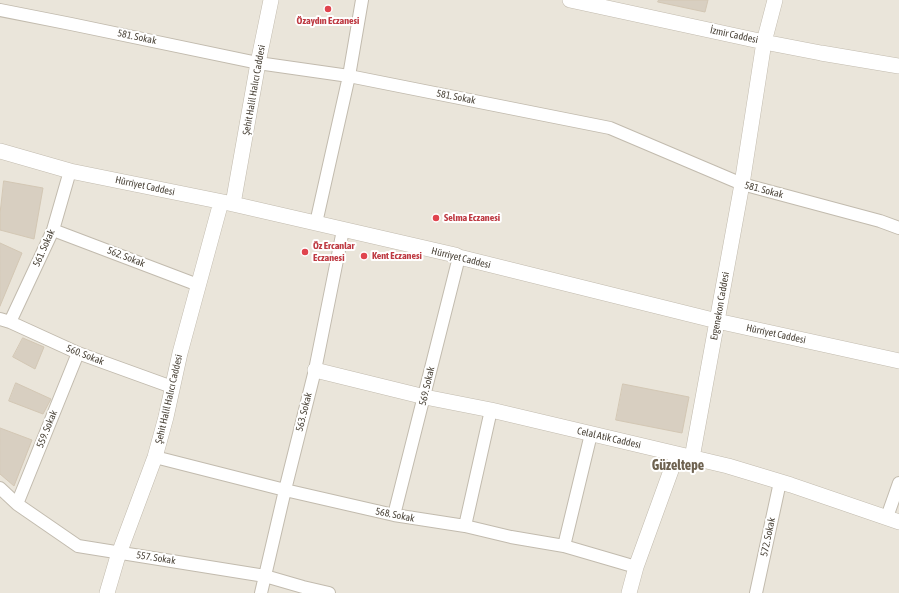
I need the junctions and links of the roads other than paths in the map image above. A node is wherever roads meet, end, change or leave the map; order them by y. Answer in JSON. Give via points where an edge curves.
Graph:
{"nodes":[{"id":1,"x":271,"y":0,"type":"edge"},
{"id":2,"x":362,"y":0,"type":"edge"},
{"id":3,"x":570,"y":0,"type":"edge"},
{"id":4,"x":775,"y":0,"type":"edge"},
{"id":5,"x":0,"y":10,"type":"edge"},
{"id":6,"x":764,"y":42,"type":"junction"},
{"id":7,"x":258,"y":63,"type":"junction"},
{"id":8,"x":899,"y":66,"type":"edge"},
{"id":9,"x":349,"y":76,"type":"junction"},
{"id":10,"x":0,"y":151,"type":"edge"},
{"id":11,"x":70,"y":171,"type":"junction"},
{"id":12,"x":742,"y":184,"type":"junction"},
{"id":13,"x":227,"y":203,"type":"junction"},
{"id":14,"x":316,"y":223,"type":"junction"},
{"id":15,"x":899,"y":228,"type":"edge"},
{"id":16,"x":53,"y":230,"type":"junction"},
{"id":17,"x":343,"y":230,"type":"junction"},
{"id":18,"x":459,"y":257,"type":"junction"},
{"id":19,"x":198,"y":285,"type":"junction"},
{"id":20,"x":5,"y":320,"type":"edge"},
{"id":21,"x":717,"y":321,"type":"junction"},
{"id":22,"x":78,"y":354,"type":"junction"},
{"id":23,"x":899,"y":361,"type":"edge"},
{"id":24,"x":315,"y":370,"type":"junction"},
{"id":25,"x":172,"y":387,"type":"junction"},
{"id":26,"x":425,"y":397,"type":"junction"},
{"id":27,"x":491,"y":410,"type":"junction"},
{"id":28,"x":591,"y":434,"type":"junction"},
{"id":29,"x":155,"y":457,"type":"junction"},
{"id":30,"x":692,"y":458,"type":"junction"},
{"id":31,"x":780,"y":482,"type":"junction"},
{"id":32,"x":899,"y":483,"type":"edge"},
{"id":33,"x":0,"y":488,"type":"edge"},
{"id":34,"x":285,"y":490,"type":"junction"},
{"id":35,"x":17,"y":504,"type":"junction"},
{"id":36,"x":394,"y":515,"type":"junction"},
{"id":37,"x":893,"y":519,"type":"edge"},
{"id":38,"x":465,"y":526,"type":"junction"},
{"id":39,"x":564,"y":546,"type":"junction"},
{"id":40,"x":120,"y":552,"type":"junction"},
{"id":41,"x":636,"y":567,"type":"junction"},
{"id":42,"x":265,"y":576,"type":"junction"},
{"id":43,"x":107,"y":593,"type":"edge"},
{"id":44,"x":261,"y":593,"type":"edge"},
{"id":45,"x":329,"y":593,"type":"edge"},
{"id":46,"x":629,"y":593,"type":"edge"},
{"id":47,"x":756,"y":593,"type":"edge"}],
"edges":[{"from":1,"to":7,"type":"street","name":"Şehit Halil Halıcı Caddesi"},
{"from":2,"to":9,"type":"street"},
{"from":3,"to":6,"type":"street","name":"İzmir Caddesi"},
{"from":4,"to":6,"type":"street","name":"Ergenekon Caddesi"},
{"from":5,"to":7,"type":"street","name":"581. Sokak"},
{"from":6,"to":8,"type":"street","name":"İzmir Caddesi"},
{"from":6,"to":12,"type":"street","name":"Ergenekon Caddesi"},
{"from":7,"to":9,"type":"street","name":"581. Sokak"},
{"from":7,"to":13,"type":"street","name":"Şehit Halil Halıcı Caddesi"},
{"from":9,"to":12,"type":"street","name":"581. Sokak","via":[[610,128]]},
{"from":9,"to":14,"type":"street"},
{"from":10,"to":11,"type":"street","name":"Hürriyet Caddesi"},
{"from":11,"to":13,"type":"street","name":"Hürriyet Caddesi"},
{"from":11,"to":16,"type":"street","name":"561. Sokak"},
{"from":12,"to":15,"type":"street","name":"581. Sokak"},
{"from":12,"to":21,"type":"street","name":"Ergenekon Caddesi"},
{"from":13,"to":14,"type":"street","name":"Hürriyet Caddesi"},
{"from":13,"to":19,"type":"street","name":"Şehit Halil Halıcı Caddesi"},
{"from":14,"to":17,"type":"street","name":"Hürriyet Caddesi"},
{"from":16,"to":19,"type":"street","name":"562. Sokak"},
{"from":16,"to":20,"type":"street","name":"561. Sokak"},
{"from":17,"to":18,"type":"street","name":"Hürriyet Caddesi"},
{"from":17,"to":24,"type":"street","name":"563. Sokak"},
{"from":18,"to":21,"type":"street","name":"Hürriyet Caddesi"},
{"from":18,"to":26,"type":"street","name":"569. Sokak"},
{"from":19,"to":25,"type":"street","name":"Şehit Halil Halıcı Caddesi"},
{"from":20,"to":22,"type":"street","name":"560. Sokak"},
{"from":21,"to":23,"type":"street","name":"Hürriyet Caddesi"},
{"from":21,"to":30,"type":"street","name":"Ergenekon Caddesi"},
{"from":22,"to":25,"type":"street","name":"560. Sokak"},
{"from":22,"to":35,"type":"street","name":"559. Sokak"},
{"from":24,"to":26,"type":"street","name":"Celal Atik Caddesi"},
{"from":24,"to":34,"type":"street","name":"563. Sokak"},
{"from":25,"to":29,"type":"street","name":"Şehit Halil Halıcı Caddesi"},
{"from":26,"to":27,"type":"street","name":"Celal Atik Caddesi"},
{"from":26,"to":36,"type":"street","name":"569. Sokak"},
{"from":27,"to":28,"type":"street","name":"Celal Atik Caddesi"},
{"from":27,"to":38,"type":"street"},
{"from":28,"to":30,"type":"street","name":"Celal Atik Caddesi"},
{"from":28,"to":39,"type":"street"},
{"from":29,"to":34,"type":"street","name":"568. Sokak"},
{"from":29,"to":40,"type":"street","name":"Şehit Halil Halıcı Caddesi"},
{"from":30,"to":31,"type":"street","name":"Celal Atik Caddesi"},
{"from":30,"to":41,"type":"street","via":[[673,465]]},
{"from":31,"to":37,"type":"street","name":"Celal Atik Caddesi"},
{"from":31,"to":47,"type":"street","name":"572. Sokak"},
{"from":32,"to":37,"type":"street"},
{"from":33,"to":35,"type":"street","name":"557. Sokak"},
{"from":34,"to":36,"type":"street","name":"568. Sokak"},
{"from":34,"to":42,"type":"street","name":"563. Sokak"},
{"from":35,"to":40,"type":"street","name":"557. Sokak","via":[[78,546]]},
{"from":36,"to":38,"type":"street","name":"568. Sokak"},
{"from":38,"to":39,"type":"street","name":"568. Sokak"},
{"from":39,"to":41,"type":"street","name":"568. Sokak"},
{"from":40,"to":42,"type":"street","name":"557. Sokak"},
{"from":40,"to":43,"type":"street","name":"Şehit Halil Halıcı Caddesi"},
{"from":41,"to":46,"type":"street"},
{"from":42,"to":44,"type":"street","name":"563. Sokak"},
{"from":42,"to":45,"type":"street","name":"557. Sokak"}]}
